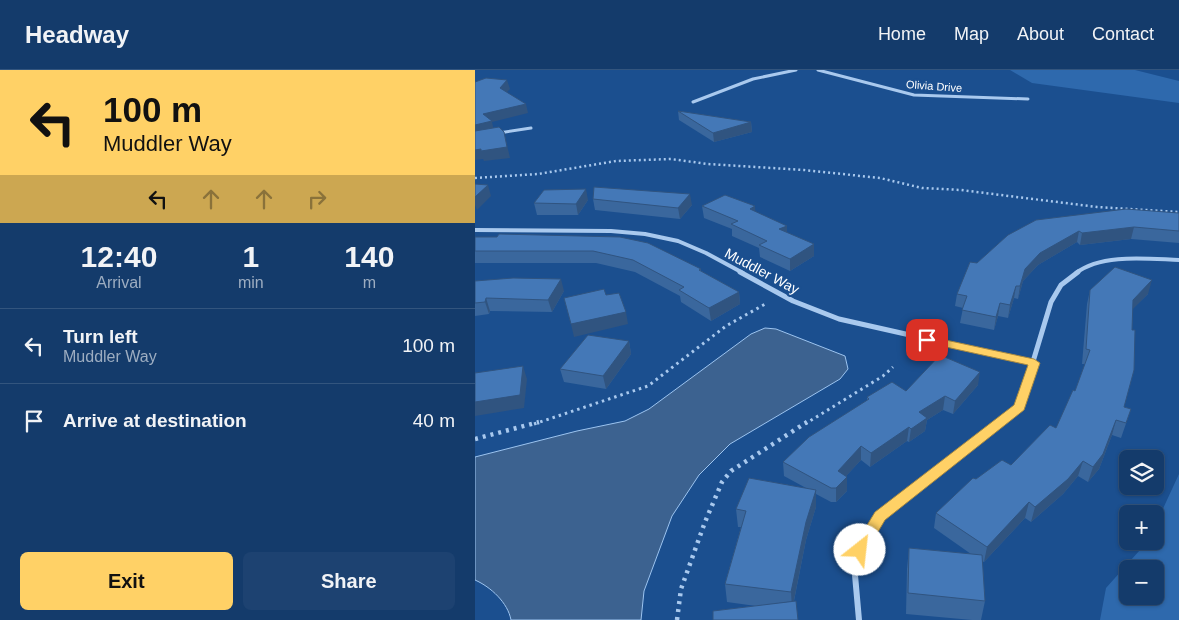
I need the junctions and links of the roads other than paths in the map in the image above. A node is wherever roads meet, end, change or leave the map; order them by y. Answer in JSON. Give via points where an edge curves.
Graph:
{"nodes":[{"id":1,"x":796,"y":70,"type":"edge"},
{"id":2,"x":818,"y":70,"type":"edge"},
{"id":3,"x":1028,"y":99,"type":"dead end"},
{"id":4,"x":693,"y":102,"type":"dead end"},
{"id":5,"x":531,"y":128,"type":"dead end"},
{"id":6,"x":496,"y":134,"type":"edge"},
{"id":7,"x":475,"y":230,"type":"edge"},
{"id":8,"x":1179,"y":260,"type":"edge"},
{"id":9,"x":1034,"y":363,"type":"junction"},
{"id":10,"x":859,"y":620,"type":"edge"}],
"edges":[{"from":1,"to":4,"type":"street","via":[[745,81]]},
{"from":2,"to":3,"type":"street","name":"Olivia Drive","via":[[907,94]]},
{"from":5,"to":6,"type":"street"},
{"from":7,"to":9,"type":"street","name":"Muddler Way","via":[[611,231],[678,241],[793,301],[839,319]]},
{"from":8,"to":9,"type":"street","via":[[1133,258],[1079,270],[1061,285],[1051,302]]},
{"from":9,"to":10,"type":"street","via":[[1019,408],[880,516],[861,545],[856,566]]}]}
